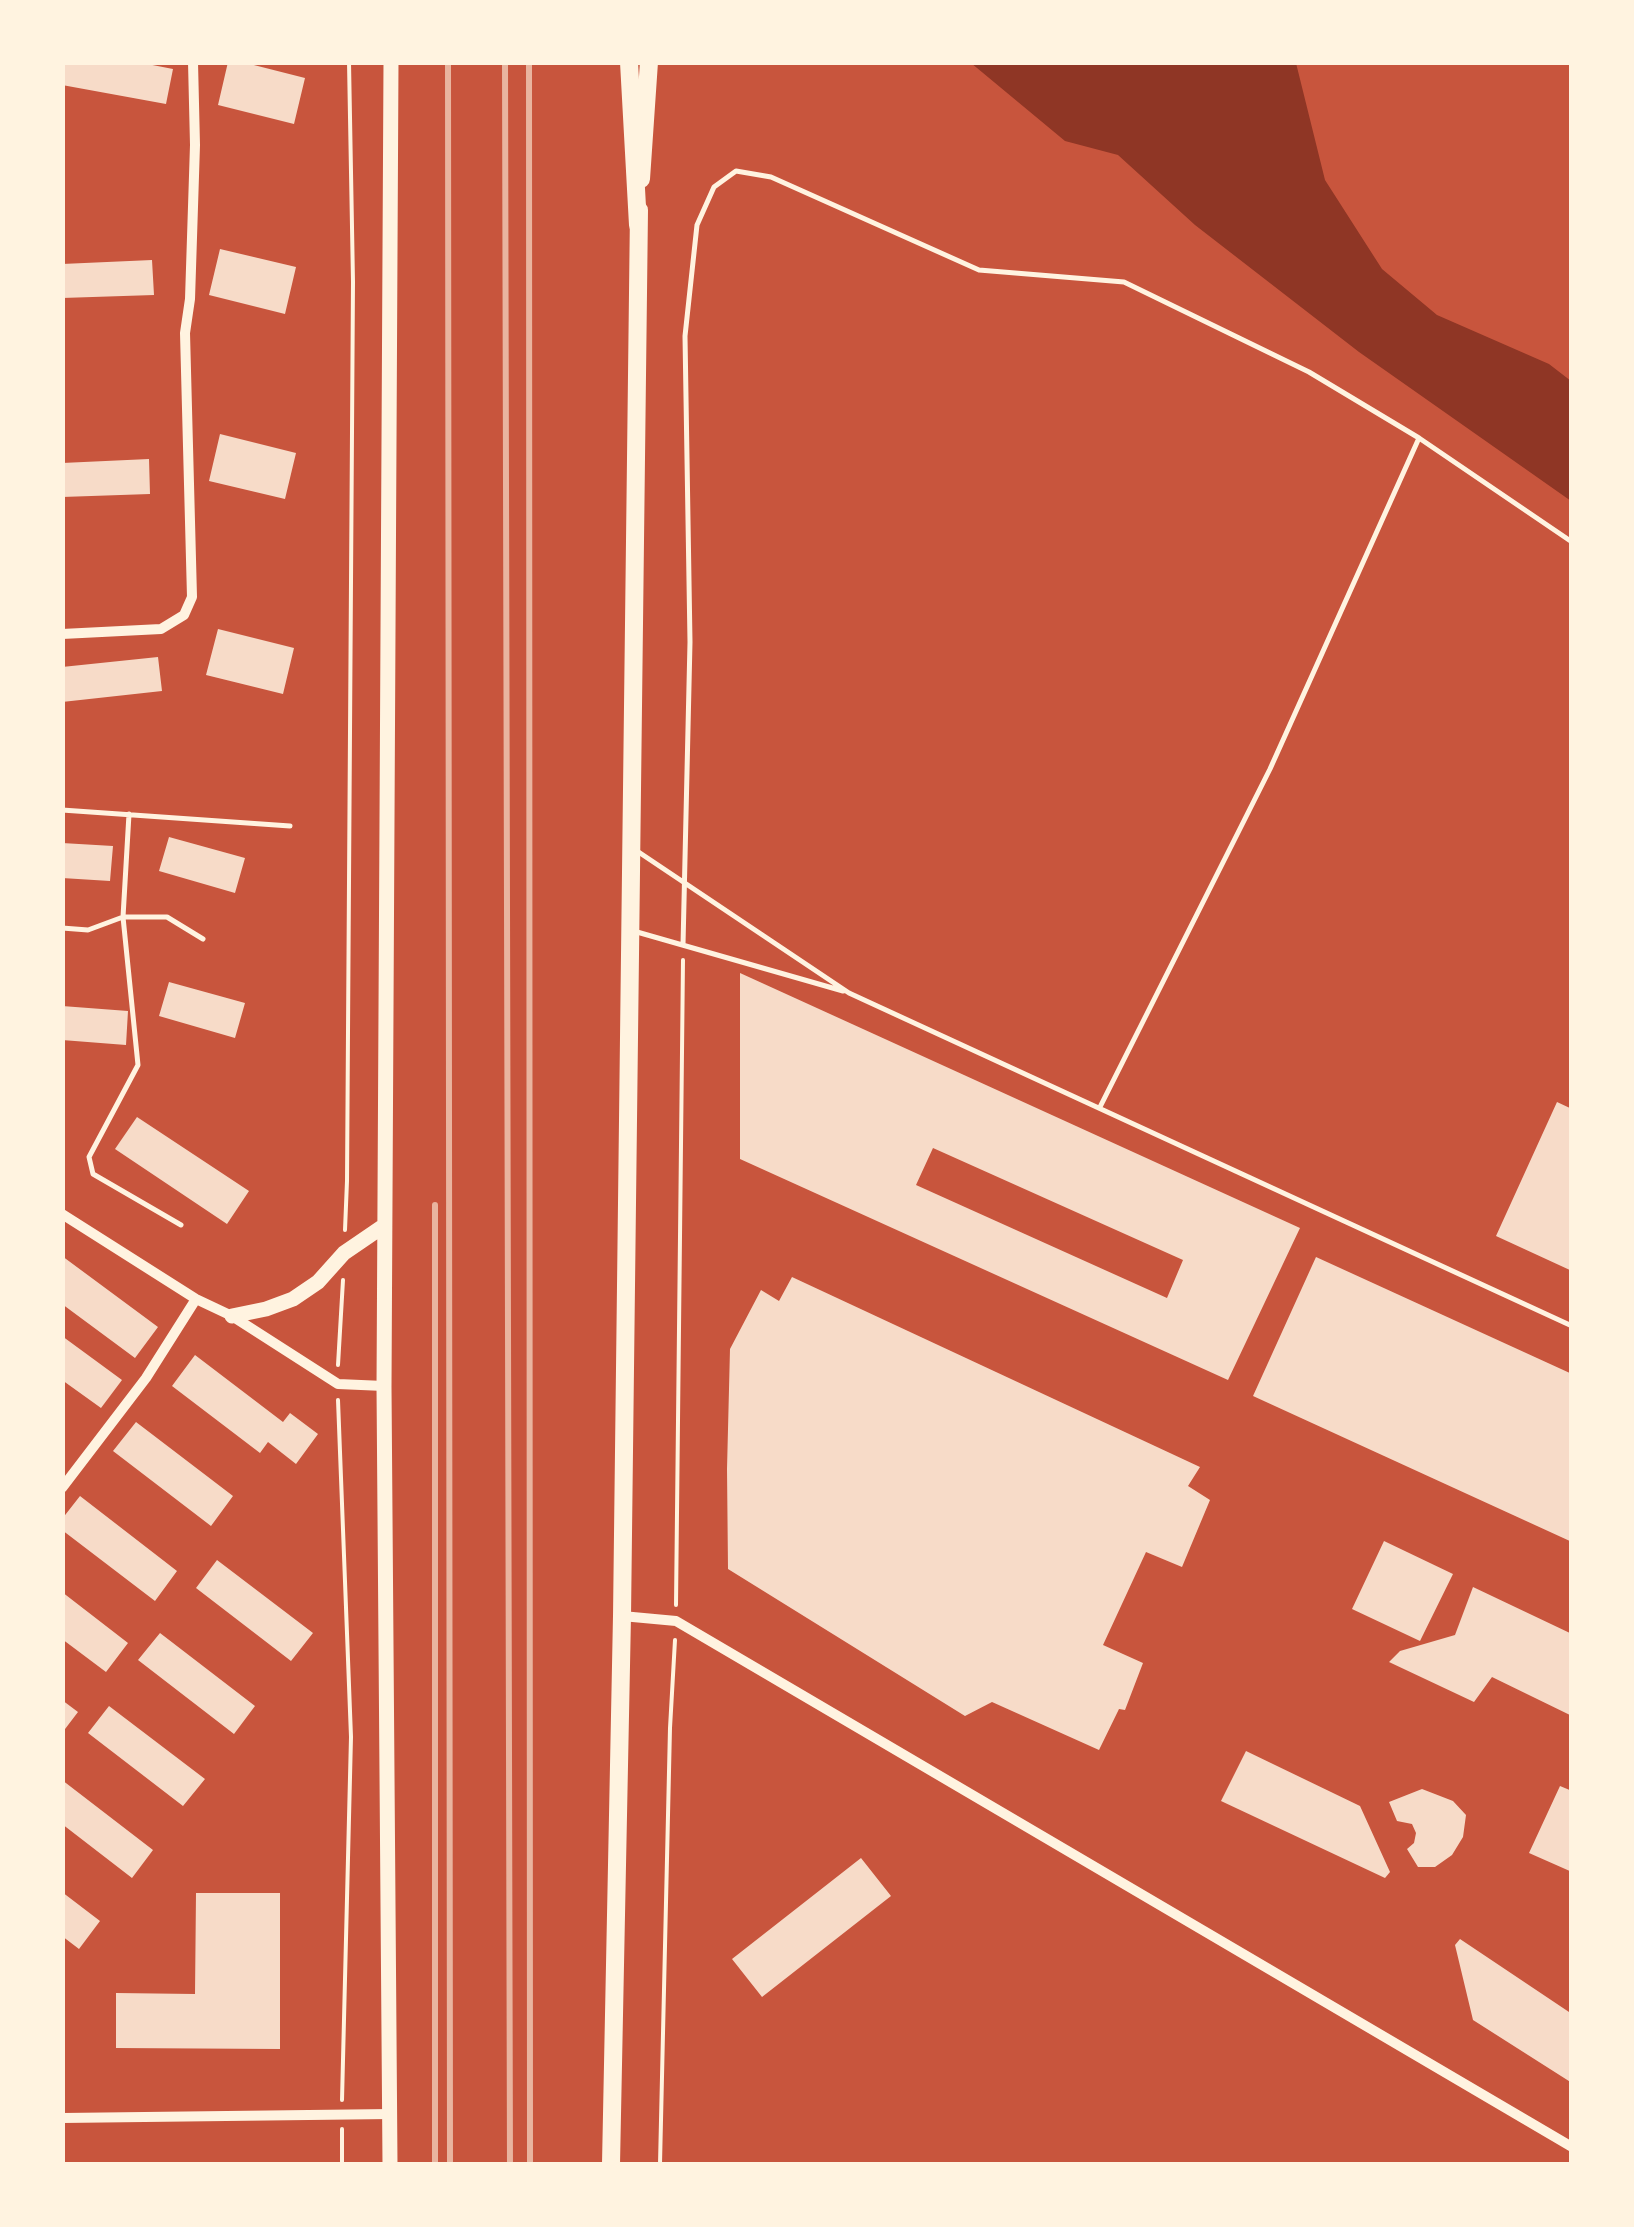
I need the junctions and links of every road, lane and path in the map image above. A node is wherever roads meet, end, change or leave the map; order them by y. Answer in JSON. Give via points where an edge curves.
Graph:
{"nodes":[{"id":1,"x":192,"y":62,"type":"edge"},
{"id":2,"x":349,"y":62,"type":"edge"},
{"id":3,"x":391,"y":62,"type":"edge"},
{"id":4,"x":629,"y":62,"type":"edge"},
{"id":5,"x":649,"y":62,"type":"edge"},
{"id":6,"x":638,"y":225,"type":"junction"},
{"id":7,"x":1419,"y":438,"type":"junction"},
{"id":8,"x":1572,"y":542,"type":"edge"},
{"id":9,"x":62,"y":634,"type":"edge"},
{"id":10,"x":62,"y":810,"type":"edge"},
{"id":11,"x":129,"y":814,"type":"junction"},
{"id":12,"x":290,"y":826,"type":"dead end"},
{"id":13,"x":630,"y":846,"type":"junction"},
{"id":14,"x":684,"y":882,"type":"junction"},
{"id":15,"x":124,"y":917,"type":"junction"},
{"id":16,"x":62,"y":928,"type":"edge"},
{"id":17,"x":629,"y":930,"type":"junction"},
{"id":18,"x":203,"y":939,"type":"dead end"},
{"id":19,"x":683,"y":945,"type":"junction"},
{"id":20,"x":849,"y":993,"type":"junction"},
{"id":21,"x":1100,"y":1108,"type":"junction"},
{"id":22,"x":62,"y":1214,"type":"edge"},
{"id":23,"x":385,"y":1225,"type":"junction"},
{"id":24,"x":181,"y":1226,"type":"dead end"},
{"id":25,"x":344,"y":1253,"type":"junction"},
{"id":26,"x":196,"y":1299,"type":"junction"},
{"id":27,"x":232,"y":1316,"type":"junction"},
{"id":28,"x":1572,"y":1326,"type":"edge"},
{"id":29,"x":338,"y":1384,"type":"junction"},
{"id":30,"x":384,"y":1386,"type":"junction"},
{"id":31,"x":62,"y":1488,"type":"edge"},
{"id":32,"x":622,"y":1616,"type":"junction"},
{"id":33,"x":676,"y":1621,"type":"junction"},
{"id":34,"x":341,"y":2114,"type":"junction"},
{"id":35,"x":391,"y":2114,"type":"junction"},
{"id":36,"x":62,"y":2118,"type":"edge"},
{"id":37,"x":1572,"y":2147,"type":"edge"},
{"id":38,"x":342,"y":2164,"type":"edge"},
{"id":39,"x":390,"y":2164,"type":"edge"},
{"id":40,"x":611,"y":2164,"type":"edge"},
{"id":41,"x":660,"y":2164,"type":"edge"}],
"edges":[{"from":1,"to":9,"type":"street","via":[[184,333],[192,597],[184,615],[161,630]]},
{"from":2,"to":25,"type":"path","via":[[353,362]]},
{"from":3,"to":23,"type":"main road"},
{"from":4,"to":6,"type":"main road"},
{"from":5,"to":6,"type":"main road"},
{"from":6,"to":13,"type":"main road"},
{"from":7,"to":8,"type":"lane"},
{"from":7,"to":14,"type":"lane","via":[[1310,372],[1124,282],[980,270],[772,177],[736,172],[714,187],[697,224],[685,336],[690,642]]},
{"from":7,"to":21,"type":"lane","via":[[1270,768]]},
{"from":10,"to":11,"type":"lane"},
{"from":11,"to":12,"type":"lane"},
{"from":11,"to":15,"type":"lane"},
{"from":13,"to":14,"type":"lane"},
{"from":13,"to":17,"type":"main road"},
{"from":14,"to":19,"type":"lane"},
{"from":14,"to":20,"type":"lane"},
{"from":15,"to":16,"type":"lane","via":[[88,930]]},
{"from":15,"to":18,"type":"lane","via":[[167,917]]},
{"from":15,"to":24,"type":"lane","via":[[138,1065],[89,1156],[94,1174]]},
{"from":17,"to":19,"type":"lane"},
{"from":17,"to":32,"type":"main road"},
{"from":19,"to":20,"type":"lane"},
{"from":19,"to":33,"type":"path"},
{"from":20,"to":21,"type":"lane"},
{"from":21,"to":28,"type":"lane"},
{"from":22,"to":26,"type":"street"},
{"from":23,"to":25,"type":"main road"},
{"from":23,"to":30,"type":"main road"},
{"from":25,"to":27,"type":"main road","via":[[293,1299]]},
{"from":25,"to":29,"type":"path"},
{"from":26,"to":27,"type":"street"},
{"from":26,"to":31,"type":"street"},
{"from":27,"to":29,"type":"street"},
{"from":29,"to":30,"type":"street"},
{"from":29,"to":34,"type":"path","via":[[351,1737]]},
{"from":30,"to":35,"type":"main road"},
{"from":32,"to":33,"type":"street"},
{"from":32,"to":40,"type":"main road"},
{"from":33,"to":37,"type":"street"},
{"from":33,"to":41,"type":"path"},
{"from":34,"to":35,"type":"street"},
{"from":34,"to":36,"type":"street"},
{"from":34,"to":38,"type":"path"},
{"from":35,"to":39,"type":"main road"}]}
